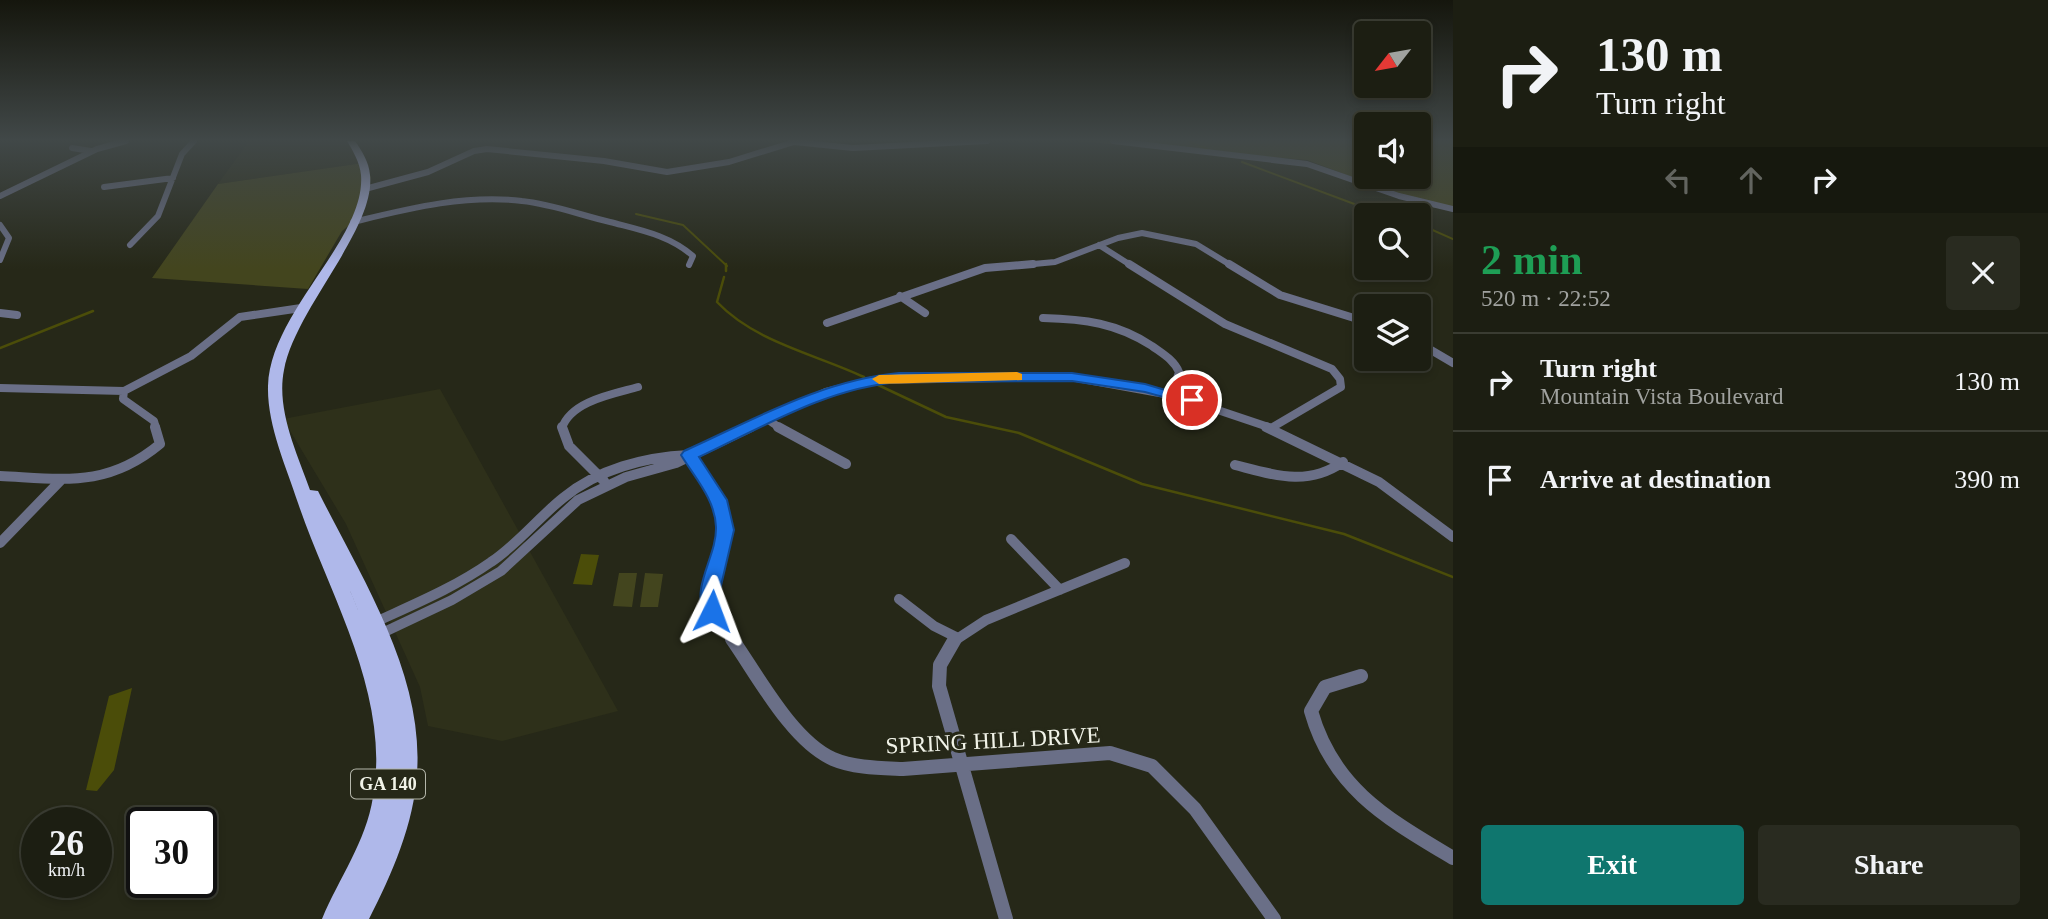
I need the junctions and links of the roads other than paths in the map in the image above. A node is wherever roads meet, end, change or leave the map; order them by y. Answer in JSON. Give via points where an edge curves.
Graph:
{"nodes":[{"id":1,"x":23,"y":184,"type":"edge"},
{"id":2,"x":128,"y":184,"type":"edge"},
{"id":3,"x":171,"y":184,"type":"edge"},
{"id":4,"x":365,"y":184,"type":"edge"},
{"id":5,"x":384,"y":184,"type":"edge"},
{"id":6,"x":1368,"y":184,"type":"edge"},
{"id":7,"x":104,"y":187,"type":"dead end"},
{"id":8,"x":365,"y":189,"type":"junction"},
{"id":9,"x":0,"y":195,"type":"edge"},
{"id":10,"x":1453,"y":209,"type":"edge"},
{"id":11,"x":353,"y":222,"type":"junction"},
{"id":12,"x":0,"y":225,"type":"edge"},
{"id":13,"x":130,"y":245,"type":"dead end"},
{"id":14,"x":1099,"y":245,"type":"junction"},
{"id":15,"x":0,"y":260,"type":"edge"},
{"id":16,"x":689,"y":265,"type":"dead end"},
{"id":17,"x":900,"y":296,"type":"junction"},
{"id":18,"x":301,"y":308,"type":"junction"},
{"id":19,"x":0,"y":313,"type":"edge"},
{"id":20,"x":925,"y":313,"type":"dead end"},
{"id":21,"x":17,"y":315,"type":"dead end"},
{"id":22,"x":1043,"y":318,"type":"dead end"},
{"id":23,"x":1354,"y":318,"type":"edge"},
{"id":24,"x":827,"y":323,"type":"dead end"},
{"id":25,"x":1431,"y":350,"type":"edge"},
{"id":26,"x":1453,"y":363,"type":"edge"},
{"id":27,"x":638,"y":387,"type":"dead end"},
{"id":28,"x":0,"y":388,"type":"edge"},
{"id":29,"x":124,"y":391,"type":"junction"},
{"id":30,"x":1172,"y":395,"type":"junction"},
{"id":31,"x":767,"y":419,"type":"junction"},
{"id":32,"x":1271,"y":428,"type":"junction"},
{"id":33,"x":689,"y":455,"type":"junction"},
{"id":34,"x":1343,"y":462,"type":"junction"},
{"id":35,"x":846,"y":464,"type":"dead end"},
{"id":36,"x":1235,"y":465,"type":"dead end"},
{"id":37,"x":0,"y":476,"type":"edge"},
{"id":38,"x":62,"y":479,"type":"junction"},
{"id":39,"x":604,"y":481,"type":"junction"},
{"id":40,"x":1453,"y":537,"type":"edge"},
{"id":41,"x":1011,"y":539,"type":"dead end"},
{"id":42,"x":0,"y":543,"type":"edge"},
{"id":43,"x":1125,"y":563,"type":"dead end"},
{"id":44,"x":1059,"y":590,"type":"junction"},
{"id":45,"x":899,"y":599,"type":"dead end"},
{"id":46,"x":367,"y":633,"type":"junction"},
{"id":47,"x":956,"y":637,"type":"junction"},
{"id":48,"x":1361,"y":677,"type":"dead end"},
{"id":49,"x":960,"y":764,"type":"junction"},
{"id":50,"x":1453,"y":858,"type":"edge"},
{"id":51,"x":335,"y":919,"type":"edge"},
{"id":52,"x":355,"y":919,"type":"edge"},
{"id":53,"x":1006,"y":919,"type":"edge"},
{"id":54,"x":1274,"y":919,"type":"edge"}],
"edges":[{"from":1,"to":9,"type":"street"},
{"from":2,"to":7,"type":"street"},
{"from":3,"to":13,"type":"street","via":[[158,216]]},
{"from":4,"to":8,"type":"main road"},
{"from":5,"to":8,"type":"street"},
{"from":6,"to":10,"type":"street"},
{"from":8,"to":11,"type":"main road","number":"GA 140"},
{"from":11,"to":16,"type":"street","via":[[442,204],[541,203],[633,227],[679,245],[693,256]]},
{"from":11,"to":18,"type":"main road","number":"GA 140"},
{"from":12,"to":15,"type":"street","via":[[9,238]]},
{"from":14,"to":17,"type":"street","via":[[1055,262],[985,268]]},
{"from":14,"to":23,"type":"street","via":[[1142,233],[1180,239],[1280,295]]},
{"from":14,"to":32,"type":"street","via":[[1225,324],[1332,369],[1341,387],[1335,393],[1288,414]]},
{"from":17,"to":20,"type":"street"},
{"from":17,"to":24,"type":"street"},
{"from":18,"to":29,"type":"street","via":[[229,322],[191,356]]},
{"from":18,"to":46,"type":"main road","number":"GA 140","via":[[283,343],[276,372],[280,426],[312,521]]},
{"from":19,"to":21,"type":"street"},
{"from":22,"to":30,"type":"street","via":[[1097,319],[1122,327],[1175,363],[1179,372]]},
{"from":25,"to":26,"type":"street"},
{"from":27,"to":39,"type":"street","via":[[585,404],[561,425],[566,444]]},
{"from":28,"to":29,"type":"street"},
{"from":29,"to":38,"type":"street","via":[[123,399],[153,421],[160,444],[144,460],[111,475],[93,480]]},
{"from":30,"to":31,"type":"street","via":[[1072,377],[899,377],[847,386]]},
{"from":30,"to":32,"type":"street"},
{"from":31,"to":33,"type":"street"},
{"from":31,"to":35,"type":"street"},
{"from":32,"to":34,"type":"street"},
{"from":33,"to":39,"type":"street","via":[[678,464]]},
{"from":33,"to":49,"type":"street","name":"SPRING HILL DRIVE","via":[[719,500],[724,522],[710,590],[712,611],[806,743],[834,759],[869,767]]},
{"from":34,"to":36,"type":"street","via":[[1321,478],[1308,479]]},
{"from":34,"to":40,"type":"street"},
{"from":37,"to":38,"type":"street"},
{"from":38,"to":42,"type":"street"},
{"from":39,"to":46,"type":"street","via":[[494,575],[452,600]]},
{"from":41,"to":44,"type":"street"},
{"from":43,"to":44,"type":"street"},
{"from":44,"to":47,"type":"street"},
{"from":45,"to":47,"type":"street"},
{"from":46,"to":51,"type":"main road","number":"GA 140","via":[[387,721],[389,780],[376,837]]},
{"from":46,"to":52,"type":"main road","number":"GA 140","via":[[403,712],[407,769],[391,838]]},
{"from":47,"to":49,"type":"street","via":[[940,665],[939,686]]},
{"from":48,"to":50,"type":"street","via":[[1325,687],[1311,711],[1313,725],[1338,775],[1384,817]]},
{"from":49,"to":53,"type":"street"},
{"from":49,"to":54,"type":"street","name":"SPRING HILL DRIVE","via":[[1110,753],[1152,766],[1195,809]]}]}
